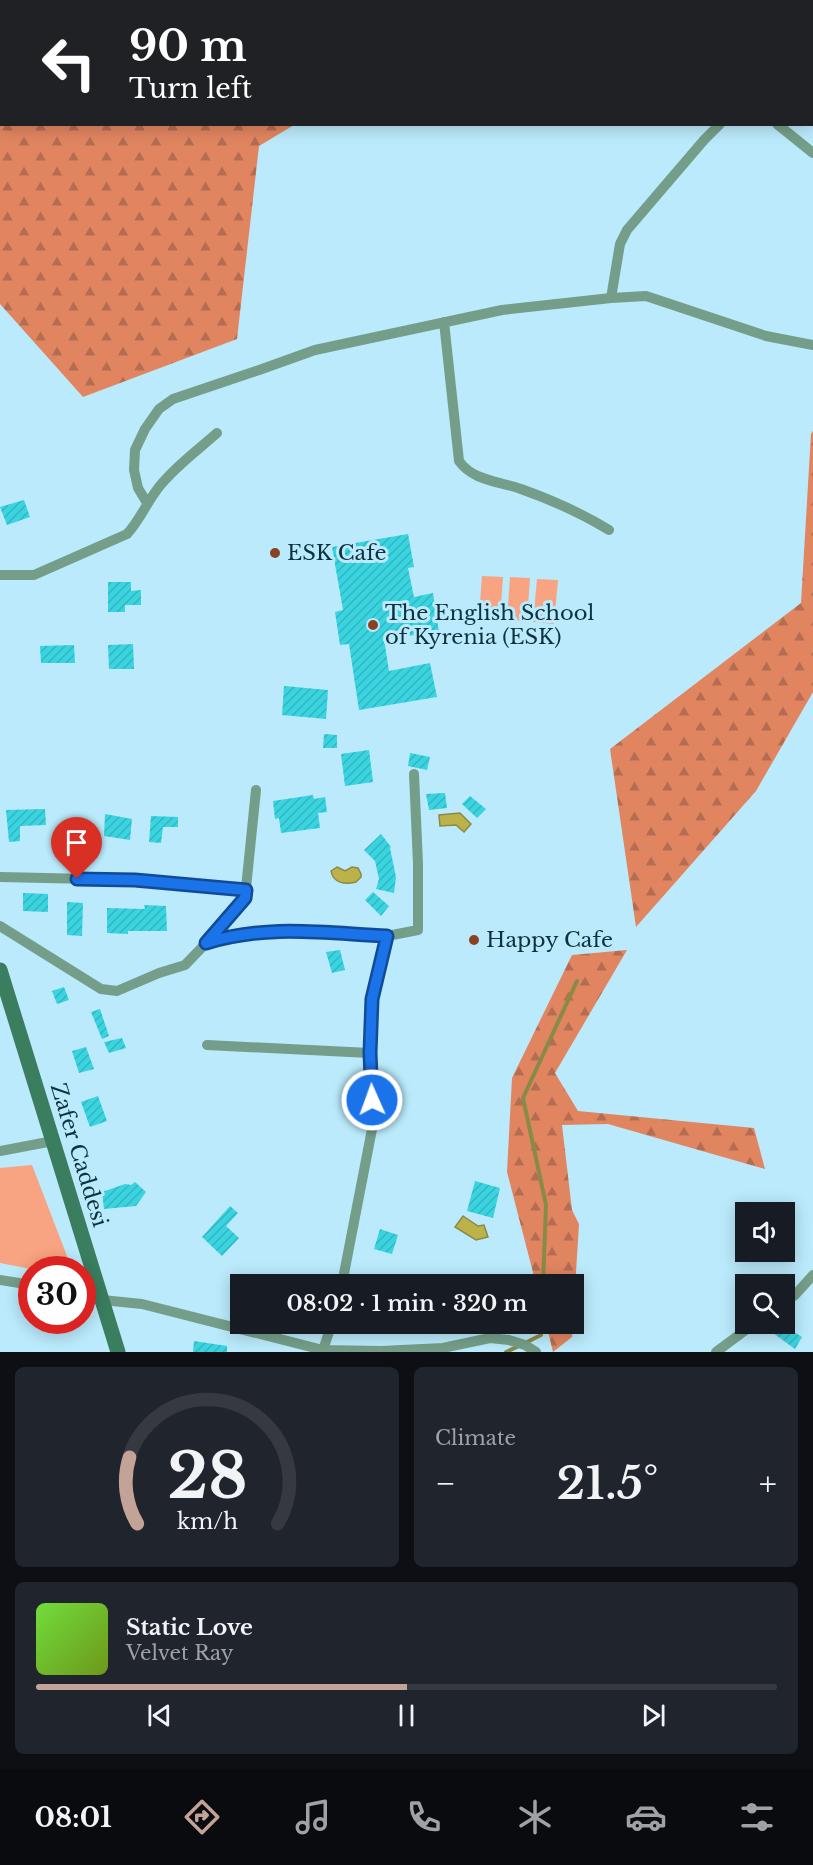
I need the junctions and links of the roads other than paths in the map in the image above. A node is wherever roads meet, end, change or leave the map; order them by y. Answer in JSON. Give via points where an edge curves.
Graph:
{"nodes":[{"id":1,"x":718,"y":126,"type":"edge"},
{"id":2,"x":779,"y":126,"type":"edge"},
{"id":3,"x":813,"y":153,"type":"edge"},
{"id":4,"x":611,"y":298,"type":"junction"},
{"id":5,"x":444,"y":322,"type":"junction"},
{"id":6,"x":813,"y":345,"type":"edge"},
{"id":7,"x":217,"y":433,"type":"dead end"},
{"id":8,"x":147,"y":503,"type":"junction"},
{"id":9,"x":609,"y":530,"type":"dead end"},
{"id":10,"x":0,"y":575,"type":"edge"},
{"id":11,"x":414,"y":774,"type":"dead end"},
{"id":12,"x":256,"y":790,"type":"dead end"},
{"id":13,"x":0,"y":877,"type":"edge"},
{"id":14,"x":246,"y":890,"type":"junction"},
{"id":15,"x":0,"y":926,"type":"edge"},
{"id":16,"x":387,"y":936,"type":"junction"},
{"id":17,"x":206,"y":943,"type":"junction"},
{"id":18,"x":0,"y":970,"type":"edge"},
{"id":19,"x":207,"y":1045,"type":"dead end"},
{"id":20,"x":370,"y":1053,"type":"junction"},
{"id":21,"x":52,"y":1141,"type":"junction"},
{"id":22,"x":0,"y":1151,"type":"edge"},
{"id":23,"x":344,"y":1274,"type":"edge"},
{"id":24,"x":813,"y":1275,"type":"edge"},
{"id":25,"x":0,"y":1280,"type":"edge"},
{"id":26,"x":18,"y":1283,"type":"edge"},
{"id":27,"x":795,"y":1294,"type":"edge"},
{"id":28,"x":96,"y":1298,"type":"edge"},
{"id":29,"x":102,"y":1300,"type":"junction"},
{"id":30,"x":328,"y":1334,"type":"edge"},
{"id":31,"x":740,"y":1334,"type":"edge"},
{"id":32,"x":323,"y":1350,"type":"junction"},
{"id":33,"x":118,"y":1352,"type":"edge"},
{"id":34,"x":536,"y":1352,"type":"edge"},
{"id":35,"x":716,"y":1352,"type":"edge"}],
"edges":[{"from":1,"to":4,"type":"street","via":[[627,230],[620,244]]},
{"from":2,"to":3,"type":"street"},
{"from":4,"to":5,"type":"street","via":[[502,310]]},
{"from":4,"to":6,"type":"street","via":[[646,296],[766,336]]},
{"from":5,"to":8,"type":"street","via":[[315,350],[173,399],[159,409],[144,429],[135,450],[138,488]]},
{"from":5,"to":9,"type":"street","via":[[459,461],[465,469],[584,514]]},
{"from":7,"to":8,"type":"street","via":[[164,480]]},
{"from":8,"to":10,"type":"street","via":[[127,534],[34,575]]},
{"from":11,"to":16,"type":"street","via":[[418,930]]},
{"from":12,"to":14,"type":"street"},
{"from":13,"to":14,"type":"street","via":[[135,880]]},
{"from":14,"to":17,"type":"street","via":[[245,898]]},
{"from":15,"to":17,"type":"street","via":[[101,989],[117,991],[185,965]]},
{"from":16,"to":17,"type":"street","via":[[277,931]]},
{"from":16,"to":20,"type":"street","via":[[372,999]]},
{"from":18,"to":21,"type":"street","name":"Zafer Caddesi"},
{"from":19,"to":20,"type":"street"},
{"from":20,"to":23,"type":"street","via":[[373,1124]]},
{"from":21,"to":22,"type":"street"},
{"from":21,"to":29,"type":"street","name":"Zafer Caddesi"},
{"from":24,"to":27,"type":"street"},
{"from":25,"to":26,"type":"street"},
{"from":28,"to":29,"type":"street"},
{"from":29,"to":32,"type":"street","via":[[142,1304]]},
{"from":29,"to":33,"type":"street","name":"Zafer Caddesi"},
{"from":30,"to":32,"type":"street"},
{"from":31,"to":35,"type":"street"},
{"from":32,"to":34,"type":"street","via":[[443,1348],[490,1338],[509,1340]]}]}
